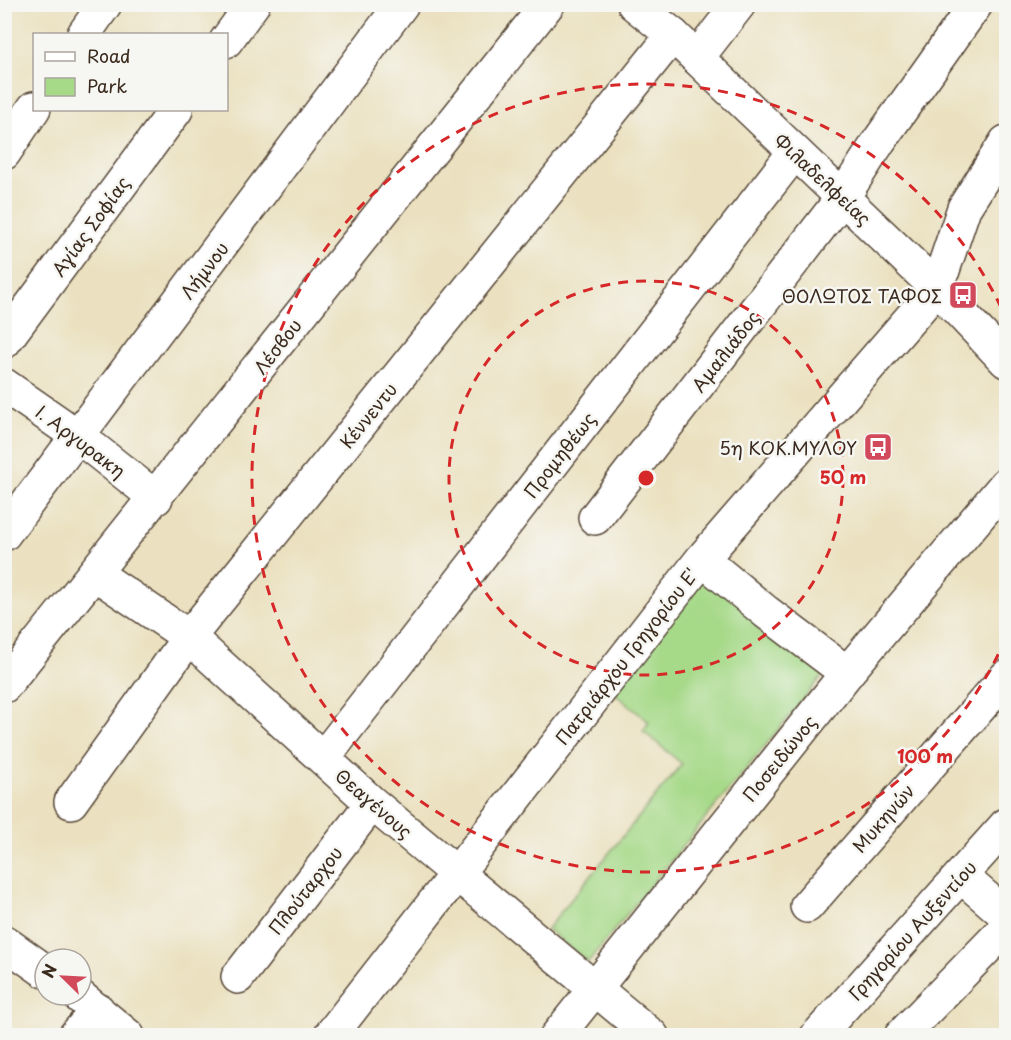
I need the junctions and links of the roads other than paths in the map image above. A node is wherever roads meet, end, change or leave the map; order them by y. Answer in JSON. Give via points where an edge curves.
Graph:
{"nodes":[{"id":1,"x":105,"y":4,"type":"edge"},
{"id":2,"x":253,"y":4,"type":"edge"},
{"id":3,"x":402,"y":4,"type":"edge"},
{"id":4,"x":548,"y":4,"type":"edge"},
{"id":5,"x":633,"y":4,"type":"edge"},
{"id":6,"x":740,"y":4,"type":"edge"},
{"id":7,"x":976,"y":4,"type":"edge"},
{"id":8,"x":85,"y":33,"type":"edge"},
{"id":9,"x":673,"y":35,"type":"junction"},
{"id":10,"x":228,"y":38,"type":"edge"},
{"id":11,"x":697,"y":58,"type":"junction"},
{"id":12,"x":33,"y":110,"type":"edge"},
{"id":13,"x":175,"y":111,"type":"edge"},
{"id":14,"x":1006,"y":142,"type":"edge"},
{"id":15,"x":4,"y":153,"type":"edge"},
{"id":16,"x":794,"y":153,"type":"junction"},
{"id":17,"x":843,"y":197,"type":"junction"},
{"id":18,"x":937,"y":288,"type":"junction"},
{"id":19,"x":4,"y":342,"type":"edge"},
{"id":20,"x":1006,"y":361,"type":"edge"},
{"id":21,"x":4,"y":385,"type":"edge"},
{"id":22,"x":79,"y":437,"type":"junction"},
{"id":23,"x":1006,"y":484,"type":"edge"},
{"id":24,"x":156,"y":498,"type":"junction"},
{"id":25,"x":595,"y":518,"type":"dead end"},
{"id":26,"x":4,"y":534,"type":"edge"},
{"id":27,"x":702,"y":559,"type":"junction"},
{"id":28,"x":94,"y":573,"type":"junction"},
{"id":29,"x":189,"y":638,"type":"junction"},
{"id":30,"x":847,"y":673,"type":"junction"},
{"id":31,"x":1006,"y":677,"type":"edge"},
{"id":32,"x":4,"y":686,"type":"edge"},
{"id":33,"x":324,"y":758,"type":"junction"},
{"id":34,"x":71,"y":802,"type":"dead end"},
{"id":35,"x":372,"y":803,"type":"junction"},
{"id":36,"x":1006,"y":825,"type":"edge"},
{"id":37,"x":457,"y":873,"type":"junction"},
{"id":38,"x":961,"y":876,"type":"junction"},
{"id":39,"x":807,"y":906,"type":"dead end"},
{"id":40,"x":1006,"y":915,"type":"edge"},
{"id":41,"x":1006,"y":928,"type":"edge"},
{"id":42,"x":4,"y":942,"type":"edge"},
{"id":43,"x":33,"y":963,"type":"edge"},
{"id":44,"x":238,"y":977,"type":"dead end"},
{"id":45,"x":595,"y":987,"type":"junction"},
{"id":46,"x":93,"y":1006,"type":"edge"},
{"id":47,"x":86,"y":1007,"type":"edge"},
{"id":48,"x":75,"y":1035,"type":"edge"},
{"id":49,"x":128,"y":1035,"type":"edge"},
{"id":50,"x":330,"y":1035,"type":"edge"},
{"id":51,"x":557,"y":1035,"type":"edge"},
{"id":52,"x":652,"y":1035,"type":"edge"},
{"id":53,"x":817,"y":1035,"type":"edge"},
{"id":54,"x":901,"y":1035,"type":"edge"}],
"edges":[{"from":1,"to":8,"type":"street"},
{"from":2,"to":10,"type":"street"},
{"from":3,"to":22,"type":"street","name":"Λήμνου"},
{"from":4,"to":24,"type":"street","name":"Λέσβου"},
{"from":5,"to":9,"type":"street","name":"Φιλαδελφείας"},
{"from":6,"to":11,"type":"street"},
{"from":7,"to":17,"type":"street","name":"Αμαλιάδος"},
{"from":9,"to":11,"type":"street","name":"Φιλαδελφείας"},
{"from":9,"to":29,"type":"street","name":"Κέννεντυ"},
{"from":11,"to":16,"type":"street","name":"Φιλαδελφείας"},
{"from":12,"to":15,"type":"street"},
{"from":13,"to":19,"type":"street","name":"Αγίας Σοφίας"},
{"from":14,"to":18,"type":"street","via":[[964,208]]},
{"from":16,"to":17,"type":"street","name":"Φιλαδελφείας"},
{"from":16,"to":33,"type":"street","name":"Προμηθέως"},
{"from":17,"to":18,"type":"street","name":"Φιλαδελφείας"},
{"from":17,"to":25,"type":"street","name":"Αμαλιάδος"},
{"from":18,"to":20,"type":"street","name":"Φιλαδελφείας"},
{"from":18,"to":27,"type":"street","name":"Πατριάρχου Γρηγορίου E'"},
{"from":21,"to":22,"type":"street","name":"Ι. Αργυρακη"},
{"from":22,"to":24,"type":"street","name":"Ι. Αργυρακη"},
{"from":22,"to":26,"type":"street","name":"Λήμνου"},
{"from":23,"to":30,"type":"street","name":"Ποσειδώνος"},
{"from":24,"to":28,"type":"street","name":"Λέσβου"},
{"from":27,"to":30,"type":"street"},
{"from":27,"to":37,"type":"street","name":"Πατριάρχου Γρηγορίου E'"},
{"from":28,"to":29,"type":"street","name":"Θεαγένους"},
{"from":28,"to":32,"type":"street","name":"Λέσβου"},
{"from":29,"to":33,"type":"street","name":"Θεαγένους"},
{"from":29,"to":34,"type":"street","name":"Κέννεντυ"},
{"from":30,"to":45,"type":"street","name":"Ποσειδώνος"},
{"from":31,"to":39,"type":"street","name":"Μυκηνών"},
{"from":33,"to":35,"type":"street","name":"Θεαγένους"},
{"from":35,"to":37,"type":"street","name":"Θεαγένους"},
{"from":35,"to":44,"type":"street","name":"Πλούταρχου"},
{"from":36,"to":38,"type":"street","name":"Γρηγορίου Αυξεντίου"},
{"from":37,"to":45,"type":"street","name":"Θεαγένους"},
{"from":37,"to":50,"type":"street","name":"Πατριάρχου Γρηγορίου E'"},
{"from":38,"to":40,"type":"street"},
{"from":38,"to":53,"type":"street","name":"Γρηγορίου Αυξεντίου"},
{"from":41,"to":54,"type":"street"},
{"from":42,"to":43,"type":"street"},
{"from":45,"to":51,"type":"street","name":"Ποσειδώνος"},
{"from":45,"to":52,"type":"street","name":"Θεαγένους"},
{"from":46,"to":49,"type":"street"},
{"from":47,"to":48,"type":"street"}]}
